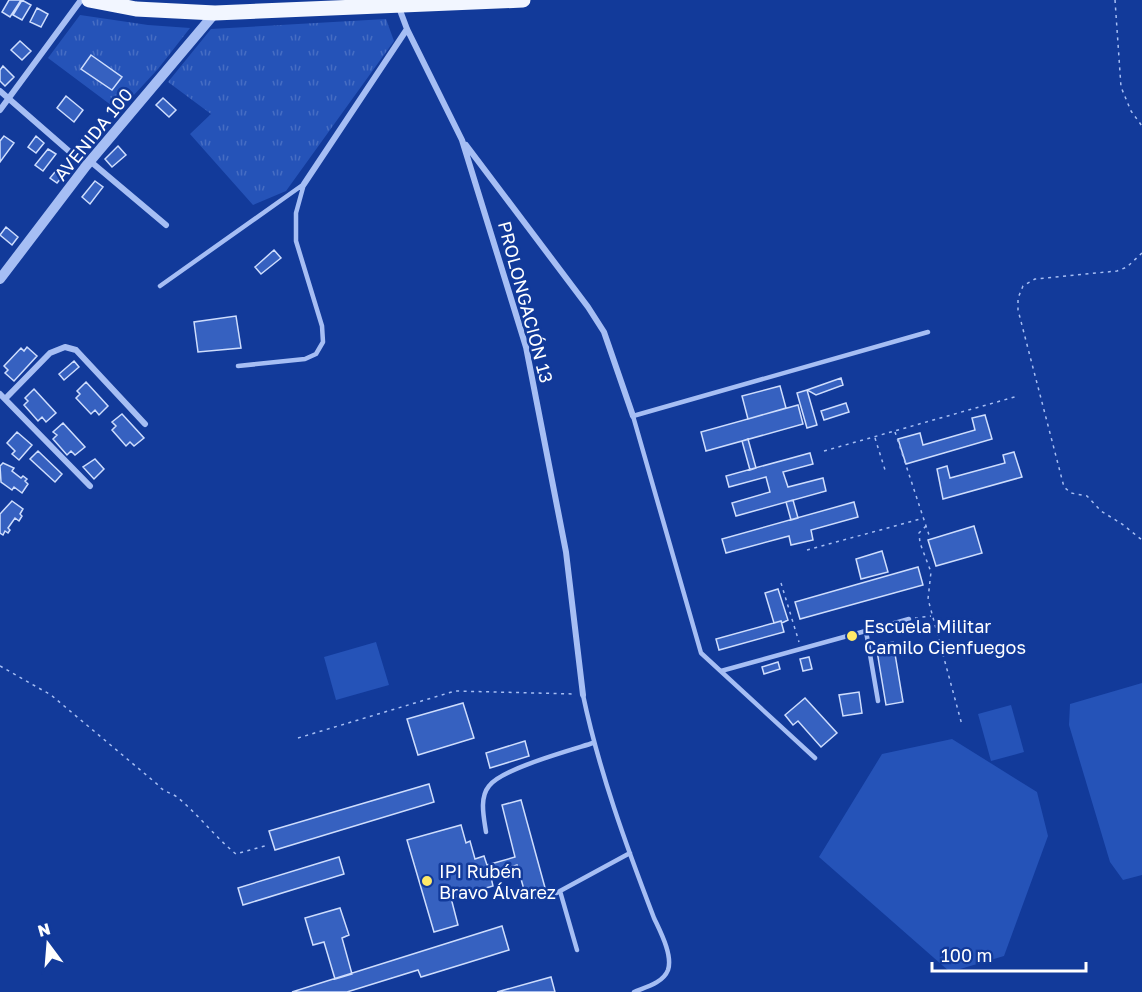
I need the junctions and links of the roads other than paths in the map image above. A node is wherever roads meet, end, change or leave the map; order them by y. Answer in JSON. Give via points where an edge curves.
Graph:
{"nodes":[{"id":1,"x":81,"y":0,"type":"edge"},
{"id":2,"x":89,"y":0,"type":"edge"},
{"id":3,"x":522,"y":0,"type":"edge"},
{"id":4,"x":398,"y":2,"type":"edge"},
{"id":5,"x":165,"y":6,"type":"edge"},
{"id":6,"x":215,"y":13,"type":"junction"},
{"id":7,"x":406,"y":29,"type":"junction"},
{"id":8,"x":0,"y":91,"type":"edge"},
{"id":9,"x":9,"y":98,"type":"junction"},
{"id":10,"x":0,"y":110,"type":"edge"},
{"id":11,"x":462,"y":140,"type":"junction"},
{"id":12,"x":88,"y":164,"type":"junction"},
{"id":13,"x":304,"y":184,"type":"junction"},
{"id":14,"x":166,"y":225,"type":"dead end"},
{"id":15,"x":0,"y":279,"type":"edge"},
{"id":16,"x":160,"y":286,"type":"dead end"},
{"id":17,"x":928,"y":332,"type":"dead end"},
{"id":18,"x":238,"y":366,"type":"dead end"},
{"id":19,"x":3,"y":396,"type":"edge"},
{"id":20,"x":633,"y":416,"type":"junction"},
{"id":21,"x":145,"y":424,"type":"dead end"},
{"id":22,"x":90,"y":486,"type":"dead end"},
{"id":23,"x":909,"y":619,"type":"road end"},
{"id":24,"x":866,"y":631,"type":"junction"},
{"id":25,"x":721,"y":671,"type":"junction"},
{"id":26,"x":583,"y":695,"type":"joint"},
{"id":27,"x":878,"y":701,"type":"dead end"},
{"id":28,"x":593,"y":743,"type":"junction"},
{"id":29,"x":815,"y":758,"type":"dead end"},
{"id":30,"x":486,"y":832,"type":"dead end"},
{"id":31,"x":630,"y":854,"type":"junction"},
{"id":32,"x":561,"y":891,"type":"junction"},
{"id":33,"x":549,"y":897,"type":"dead end"},
{"id":34,"x":577,"y":950,"type":"dead end"},
{"id":35,"x":634,"y":992,"type":"edge"}],
"edges":[{"from":1,"to":9,"type":"street"},
{"from":2,"to":5,"type":"main road","via":[[136,9]]},
{"from":3,"to":4,"type":"main road"},
{"from":4,"to":6,"type":"main road"},
{"from":4,"to":7,"type":"street","name":"PROLONGACIÓN 13"},
{"from":5,"to":6,"type":"main road"},
{"from":6,"to":12,"type":"street","name":"AVENIDA 100"},
{"from":7,"to":11,"type":"street","name":"PROLONGACIÓN 13"},
{"from":7,"to":13,"type":"street"},
{"from":8,"to":9,"type":"street"},
{"from":9,"to":10,"type":"street"},
{"from":9,"to":12,"type":"street"},
{"from":11,"to":20,"type":"street","via":[[588,307],[604,333]]},
{"from":11,"to":26,"type":"street","name":"PROLONGACIÓN 13","via":[[526,347],[566,552]]},
{"from":12,"to":14,"type":"street"},
{"from":12,"to":15,"type":"street","name":"AVENIDA 100"},
{"from":13,"to":16,"type":"lane"},
{"from":13,"to":18,"type":"lane","via":[[296,213],[296,241],[322,326],[323,342],[316,354],[305,359]]},
{"from":17,"to":20,"type":"lane"},
{"from":19,"to":21,"type":"street","via":[[50,353],[65,347],[76,350]]},
{"from":19,"to":22,"type":"street"},
{"from":20,"to":25,"type":"lane","via":[[701,653]]},
{"from":23,"to":24,"type":"lane"},
{"from":24,"to":25,"type":"lane"},
{"from":24,"to":27,"type":"lane"},
{"from":25,"to":29,"type":"lane"},
{"from":26,"to":28,"type":"lane"},
{"from":28,"to":30,"type":"lane","via":[[504,774],[488,786],[482,806]]},
{"from":28,"to":31,"type":"lane"},
{"from":31,"to":32,"type":"lane"},
{"from":31,"to":35,"type":"lane","via":[[667,948],[668,969],[661,981]]},
{"from":32,"to":33,"type":"lane"},
{"from":32,"to":34,"type":"lane"}]}
